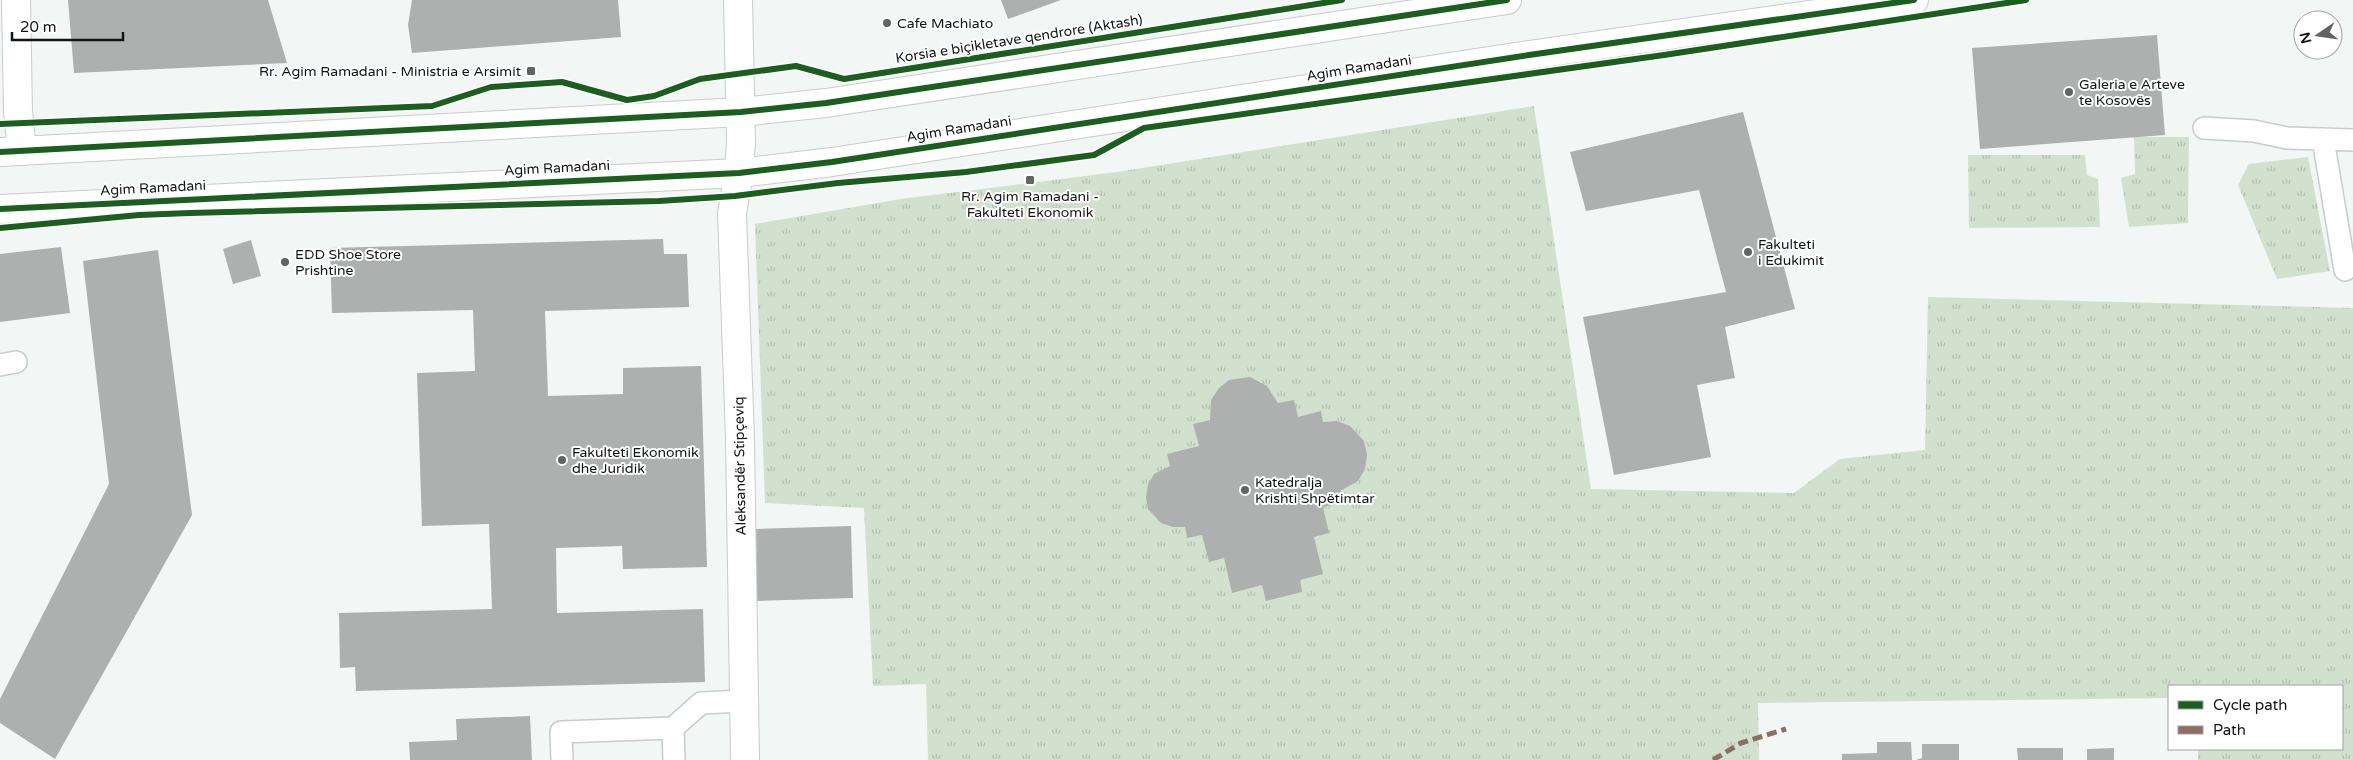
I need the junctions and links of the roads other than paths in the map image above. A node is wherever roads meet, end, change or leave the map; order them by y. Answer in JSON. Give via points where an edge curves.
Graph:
{"nodes":[{"id":1,"x":16,"y":0,"type":"edge"},
{"id":2,"x":738,"y":0,"type":"edge"},
{"id":3,"x":1507,"y":0,"type":"edge"},
{"id":4,"x":1914,"y":0,"type":"edge"},
{"id":5,"x":741,"y":112,"type":"junction"},
{"id":6,"x":2204,"y":128,"type":"dead end"},
{"id":7,"x":2323,"y":139,"type":"junction"},
{"id":8,"x":2353,"y":140,"type":"edge"},
{"id":9,"x":11,"y":152,"type":"edge"},
{"id":10,"x":740,"y":172,"type":"junction"},
{"id":11,"x":0,"y":209,"type":"edge"},
{"id":12,"x":2345,"y":270,"type":"dead end"},
{"id":13,"x":744,"y":701,"type":"junction"},
{"id":14,"x":673,"y":728,"type":"junction"},
{"id":15,"x":562,"y":760,"type":"edge"},
{"id":16,"x":674,"y":760,"type":"edge"},
{"id":17,"x":745,"y":760,"type":"edge"}],
"edges":[{"from":1,"to":9,"type":"main road","via":[[18,111]]},
{"from":2,"to":5,"type":"main road","name":"Aleksandër Stipçeviq"},
{"from":3,"to":5,"type":"main road","via":[[846,100]]},
{"from":4,"to":10,"type":"main road","name":"Agim Ramadani","via":[[1528,55],[832,162]]},
{"from":5,"to":9,"type":"main road"},
{"from":5,"to":10,"type":"main road","name":"Aleksandër Stipçeviq"},
{"from":6,"to":7,"type":"lane","via":[[2254,130],[2288,138]]},
{"from":7,"to":8,"type":"lane"},
{"from":7,"to":12,"type":"lane"},
{"from":10,"to":11,"type":"main road","name":"Agim Ramadani"},
{"from":10,"to":13,"type":"main road","name":"Aleksandër Stipçeviq","via":[[732,213]]},
{"from":13,"to":14,"type":"lane","via":[[701,703]]},
{"from":13,"to":17,"type":"main road","name":"Aleksandër Stipçeviq"},
{"from":14,"to":15,"type":"lane","via":[[561,732]]},
{"from":14,"to":16,"type":"lane"}]}
